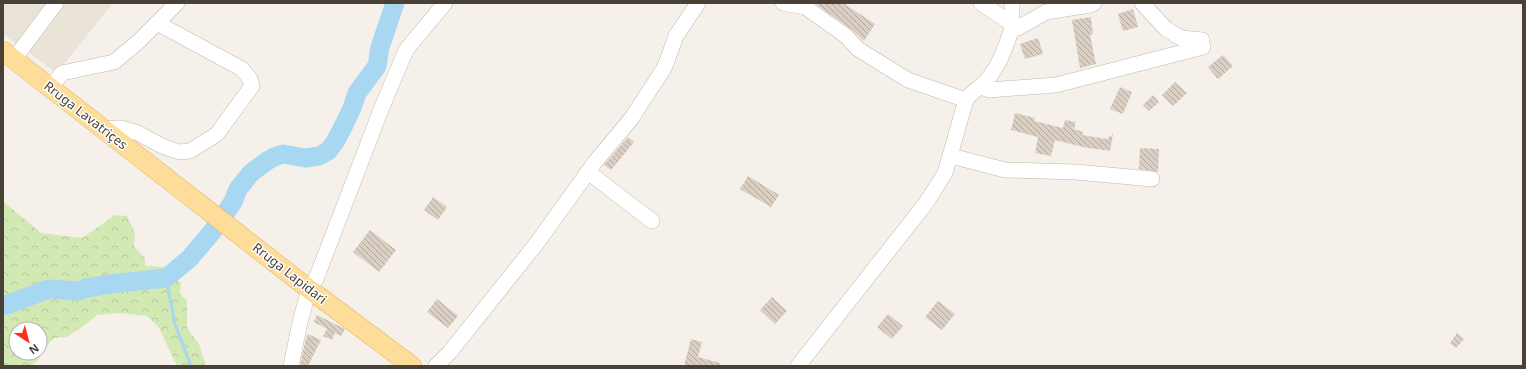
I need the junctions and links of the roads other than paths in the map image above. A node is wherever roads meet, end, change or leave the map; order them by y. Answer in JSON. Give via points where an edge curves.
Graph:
{"nodes":[{"id":1,"x":56,"y":3,"type":"edge"},
{"id":2,"x":177,"y":3,"type":"edge"},
{"id":3,"x":445,"y":3,"type":"edge"},
{"id":4,"x":698,"y":3,"type":"edge"},
{"id":5,"x":783,"y":3,"type":"edge"},
{"id":6,"x":980,"y":3,"type":"edge"},
{"id":7,"x":1012,"y":3,"type":"edge"},
{"id":8,"x":1094,"y":3,"type":"edge"},
{"id":9,"x":1142,"y":3,"type":"edge"},
{"id":10,"x":157,"y":23,"type":"junction"},
{"id":11,"x":1012,"y":25,"type":"junction"},
{"id":12,"x":8,"y":55,"type":"edge"},
{"id":13,"x":981,"y":87,"type":"junction"},
{"id":14,"x":50,"y":88,"type":"junction"},
{"id":15,"x":966,"y":100,"type":"junction"},
{"id":16,"x":104,"y":129,"type":"junction"},
{"id":17,"x":950,"y":156,"type":"junction"},
{"id":18,"x":588,"y":172,"type":"junction"},
{"id":19,"x":168,"y":179,"type":"joint"},
{"id":20,"x":1152,"y":179,"type":"dead end"},
{"id":21,"x":652,"y":221,"type":"dead end"},
{"id":22,"x":309,"y":289,"type":"junction"},
{"id":23,"x":291,"y":366,"type":"edge"},
{"id":24,"x":412,"y":366,"type":"edge"},
{"id":25,"x":436,"y":366,"type":"edge"},
{"id":26,"x":798,"y":366,"type":"edge"}],
"edges":[{"from":1,"to":12,"type":"street"},
{"from":2,"to":10,"type":"street"},
{"from":3,"to":22,"type":"street","via":[[406,50],[316,279]]},
{"from":4,"to":18,"type":"street","via":[[676,36],[663,70],[631,119]]},
{"from":5,"to":15,"type":"street","via":[[805,7],[846,36],[858,49],[908,80]]},
{"from":6,"to":11,"type":"street"},
{"from":7,"to":11,"type":"street"},
{"from":8,"to":11,"type":"street","via":[[1046,12],[1018,28]]},
{"from":9,"to":13,"type":"street","via":[[1166,29],[1181,38],[1203,43],[1056,85],[989,90]]},
{"from":10,"to":14,"type":"street","via":[[114,62],[62,72]]},
{"from":10,"to":16,"type":"street","via":[[242,69],[252,86],[217,134],[190,151],[179,152],[121,128]]},
{"from":11,"to":13,"type":"street","via":[[1004,52]]},
{"from":12,"to":14,"type":"main road","name":"Rruga Lavatriçes"},
{"from":13,"to":15,"type":"street"},
{"from":14,"to":16,"type":"main road","name":"Rruga Lavatriçes"},
{"from":15,"to":17,"type":"street"},
{"from":16,"to":19,"type":"main road","name":"Rruga Lavatriçes"},
{"from":17,"to":20,"type":"street","via":[[1005,170],[1076,172]]},
{"from":17,"to":26,"type":"street","via":[[945,173],[926,203]]},
{"from":18,"to":21,"type":"street"},
{"from":18,"to":25,"type":"street","via":[[537,243]]},
{"from":19,"to":22,"type":"main road","name":"Rruga Lapidari"},
{"from":22,"to":23,"type":"street"},
{"from":22,"to":24,"type":"main road","name":"Rruga Lapidari"}]}
